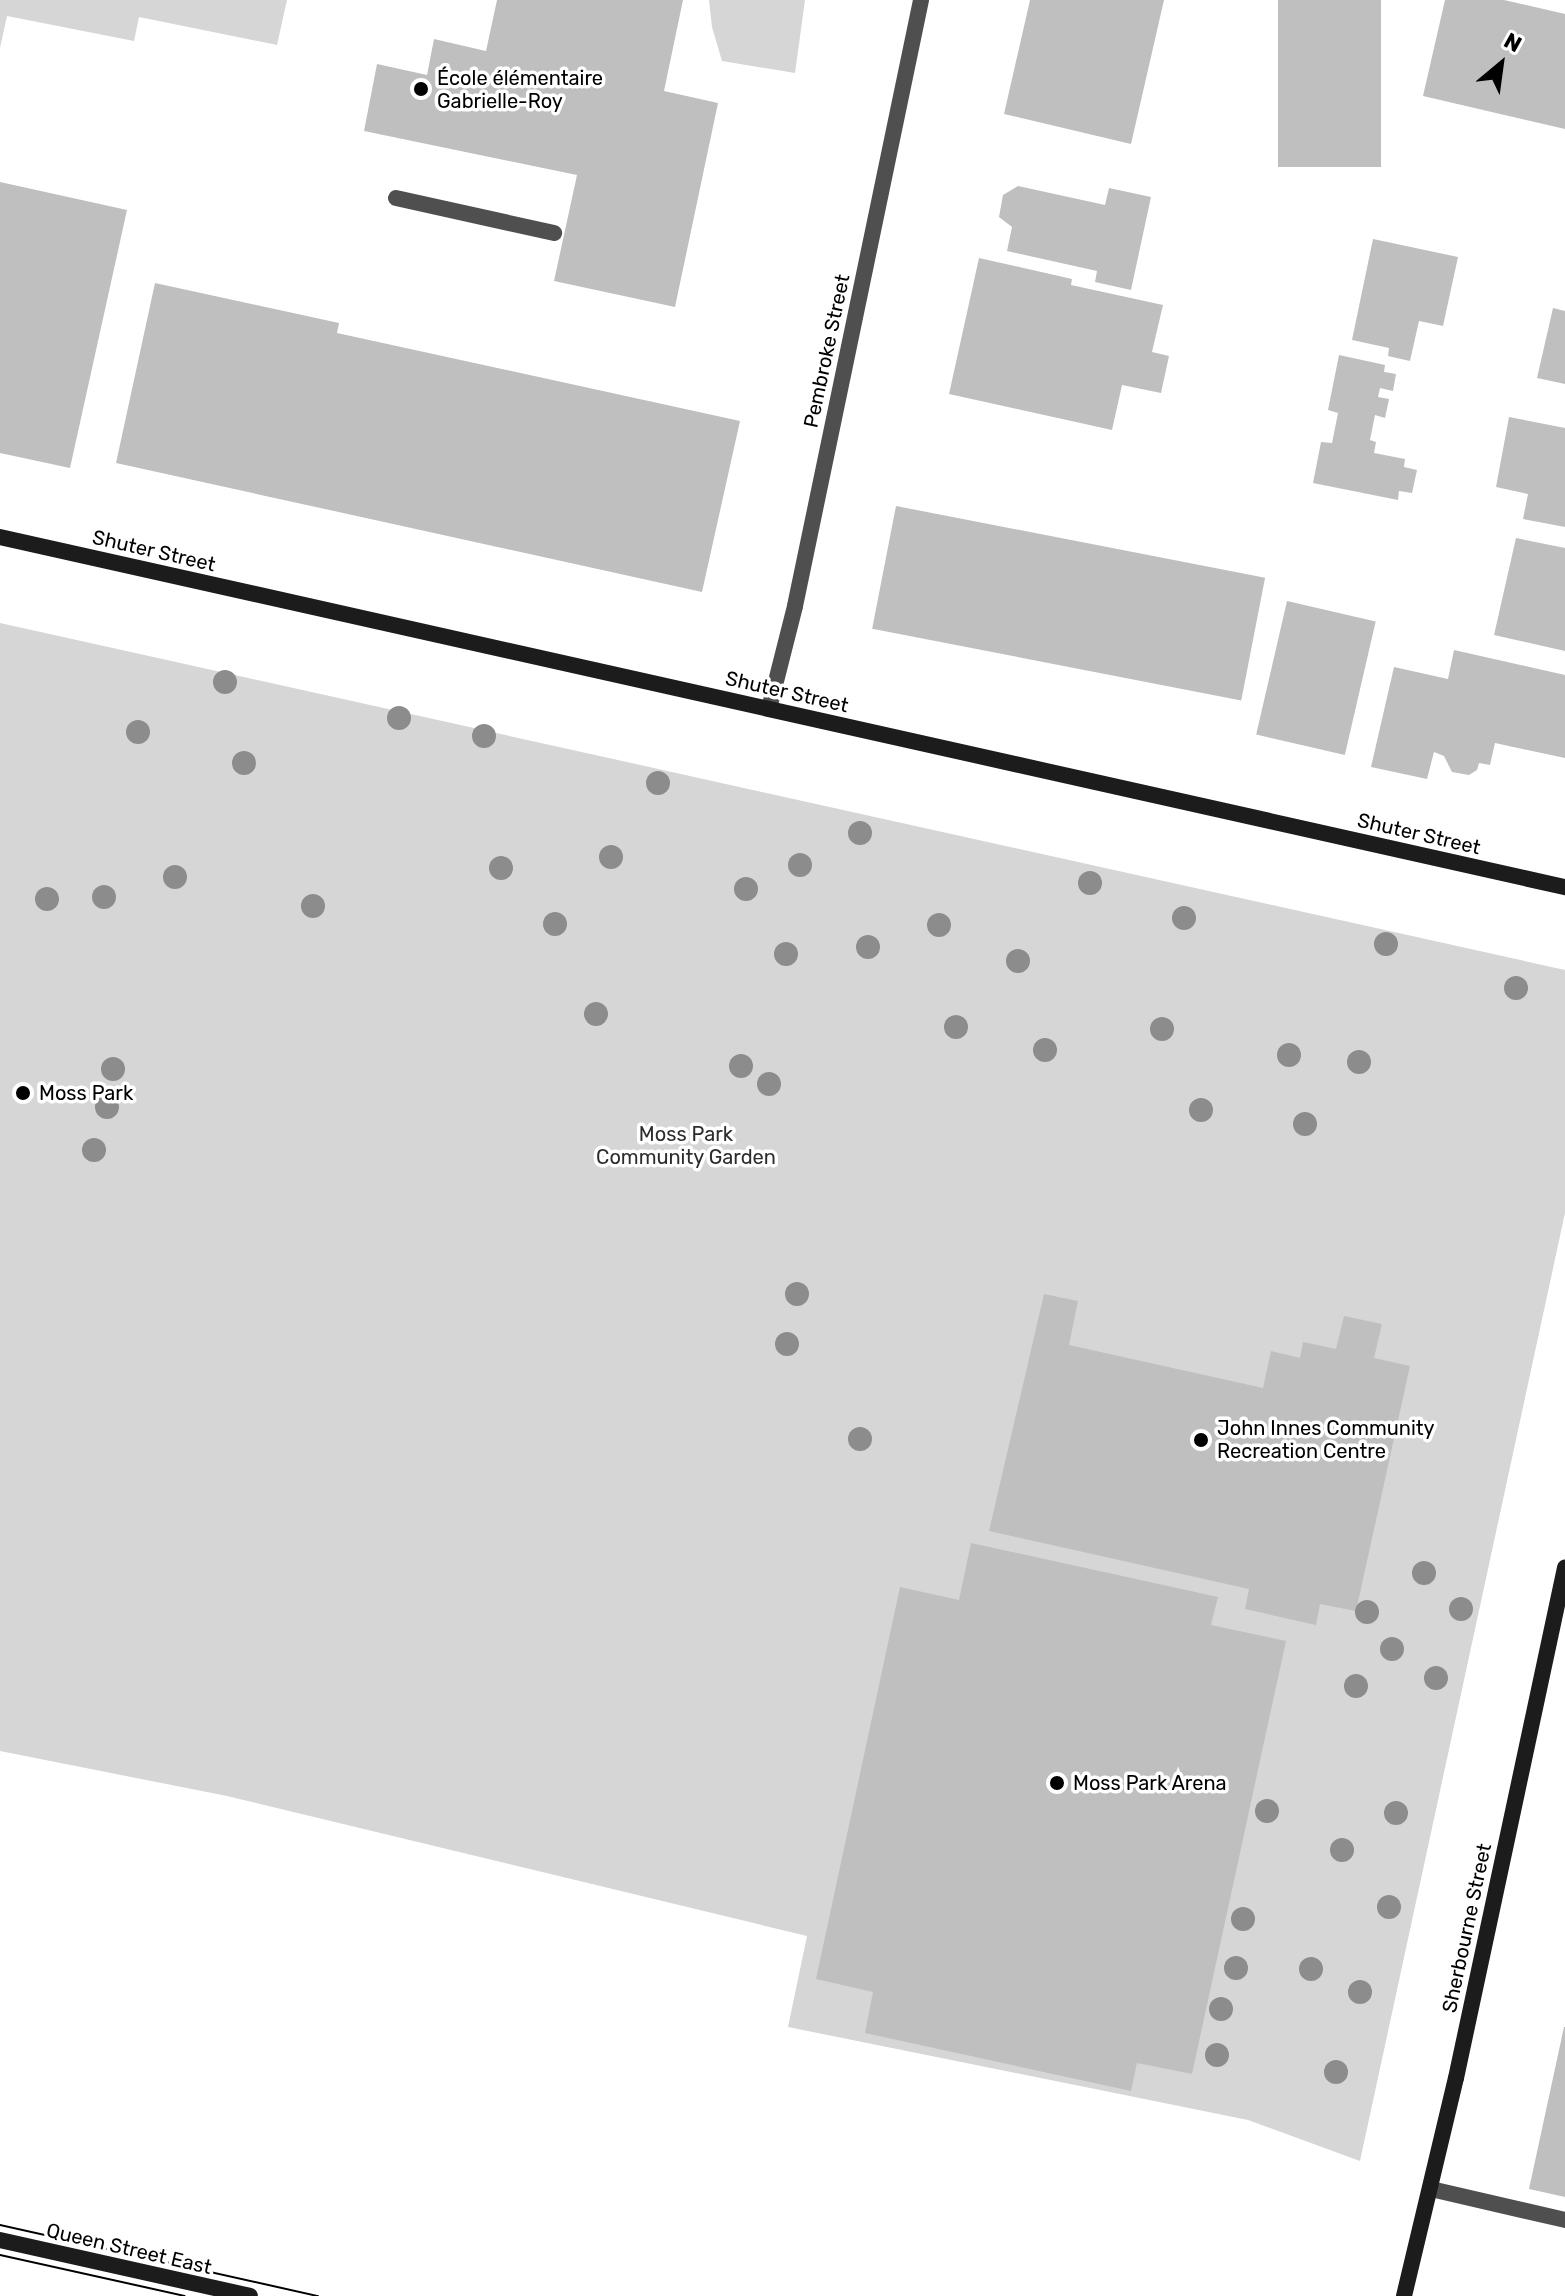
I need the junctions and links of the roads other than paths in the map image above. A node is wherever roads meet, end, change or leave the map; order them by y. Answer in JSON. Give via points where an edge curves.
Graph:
{"nodes":[{"id":1,"x":921,"y":0,"type":"edge"},
{"id":2,"x":396,"y":198,"type":"dead end"},
{"id":3,"x":554,"y":233,"type":"dead end"},
{"id":4,"x":0,"y":537,"type":"edge"},
{"id":5,"x":769,"y":709,"type":"junction"},
{"id":6,"x":1565,"y":887,"type":"edge"},
{"id":7,"x":1565,"y":1568,"type":"edge"},
{"id":8,"x":1431,"y":2189,"type":"junction"},
{"id":9,"x":1565,"y":2220,"type":"edge"},
{"id":10,"x":0,"y":2240,"type":"edge"},
{"id":11,"x":250,"y":2296,"type":"edge"},
{"id":12,"x":1404,"y":2296,"type":"edge"}],
"edges":[{"from":1,"to":5,"type":"street","name":"Pembroke Street"},
{"from":2,"to":3,"type":"street"},
{"from":4,"to":5,"type":"street","name":"Shuter Street"},
{"from":5,"to":6,"type":"street","name":"Shuter Street"},
{"from":7,"to":8,"type":"street","name":"Sherbourne Street"},
{"from":8,"to":9,"type":"street"},
{"from":8,"to":12,"type":"street","name":"Sherbourne Street"},
{"from":10,"to":11,"type":"street","name":"Queen Street East"}]}
